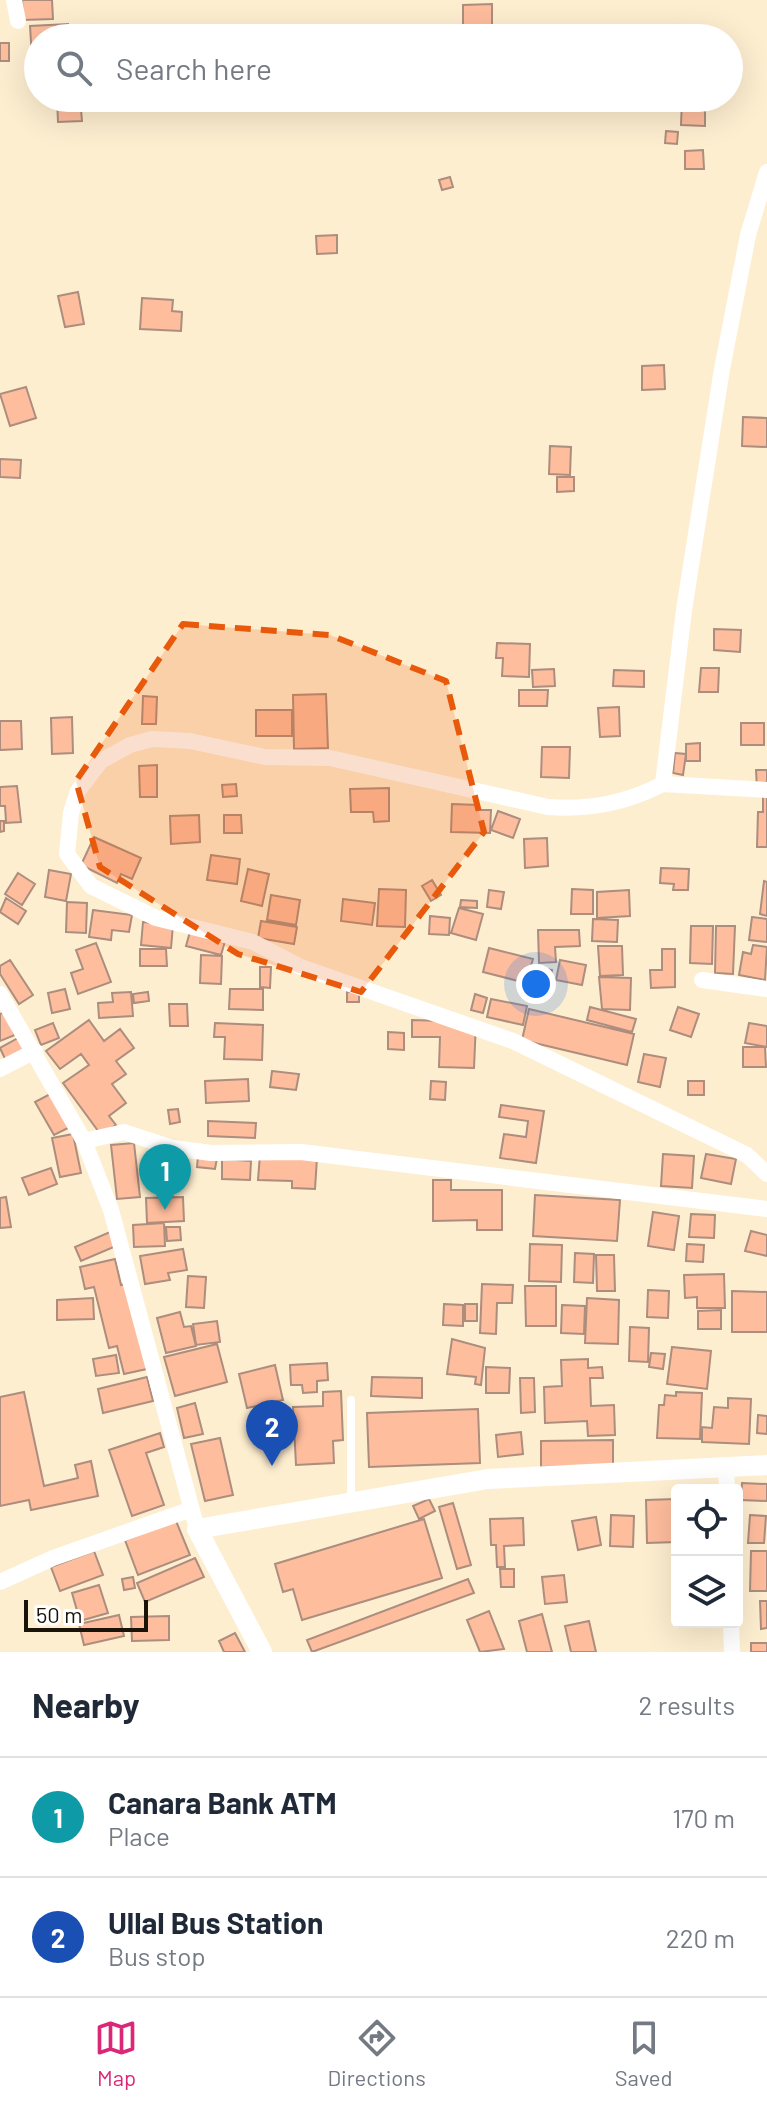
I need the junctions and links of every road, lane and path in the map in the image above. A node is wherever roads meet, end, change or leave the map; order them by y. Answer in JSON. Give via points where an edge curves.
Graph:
{"nodes":[{"id":1,"x":14,"y":0,"type":"edge"},
{"id":2,"x":18,"y":21,"type":"dead end"},
{"id":3,"x":767,"y":172,"type":"edge"},
{"id":4,"x":663,"y":784,"type":"junction"},
{"id":5,"x":767,"y":790,"type":"edge"},
{"id":6,"x":702,"y":980,"type":"dead end"},
{"id":7,"x":767,"y":989,"type":"edge"},
{"id":8,"x":0,"y":994,"type":"edge"},
{"id":9,"x":35,"y":1051,"type":"junction"},
{"id":10,"x":0,"y":1069,"type":"edge"},
{"id":11,"x":84,"y":1141,"type":"junction"},
{"id":12,"x":767,"y":1174,"type":"edge"},
{"id":13,"x":767,"y":1209,"type":"edge"},
{"id":14,"x":351,"y":1400,"type":"dead end"},
{"id":15,"x":767,"y":1465,"type":"edge"},
{"id":16,"x":726,"y":1467,"type":"junction"},
{"id":17,"x":727,"y":1484,"type":"edge"},
{"id":18,"x":351,"y":1502,"type":"junction"},
{"id":19,"x":193,"y":1520,"type":"junction"},
{"id":20,"x":0,"y":1582,"type":"edge"},
{"id":21,"x":731,"y":1628,"type":"edge"},
{"id":22,"x":262,"y":1652,"type":"edge"},
{"id":23,"x":732,"y":1652,"type":"edge"}],
"edges":[{"from":1,"to":2,"type":"street"},
{"from":3,"to":4,"type":"street","via":[[748,235],[720,382]]},
{"from":4,"to":5,"type":"street"},
{"from":4,"to":12,"type":"street","via":[[629,801],[561,808],[330,758],[265,757],[190,741],[152,739],[101,761],[78,791],[67,854],[91,886],[142,911],[253,942],[301,967],[513,1041],[747,1155]]},
{"from":6,"to":7,"type":"street"},
{"from":8,"to":9,"type":"street"},
{"from":9,"to":10,"type":"street"},
{"from":9,"to":11,"type":"street"},
{"from":11,"to":13,"type":"street","via":[[124,1132],[173,1148],[211,1153],[301,1152]]},
{"from":11,"to":19,"type":"street","via":[[111,1210]]},
{"from":14,"to":18,"type":"lane"},
{"from":15,"to":16,"type":"street"},
{"from":16,"to":17,"type":"street"},
{"from":16,"to":18,"type":"street","via":[[488,1479]]},
{"from":18,"to":19,"type":"street"},
{"from":19,"to":20,"type":"street","via":[[53,1558]]},
{"from":19,"to":22,"type":"street"},
{"from":21,"to":23,"type":"street"}]}
